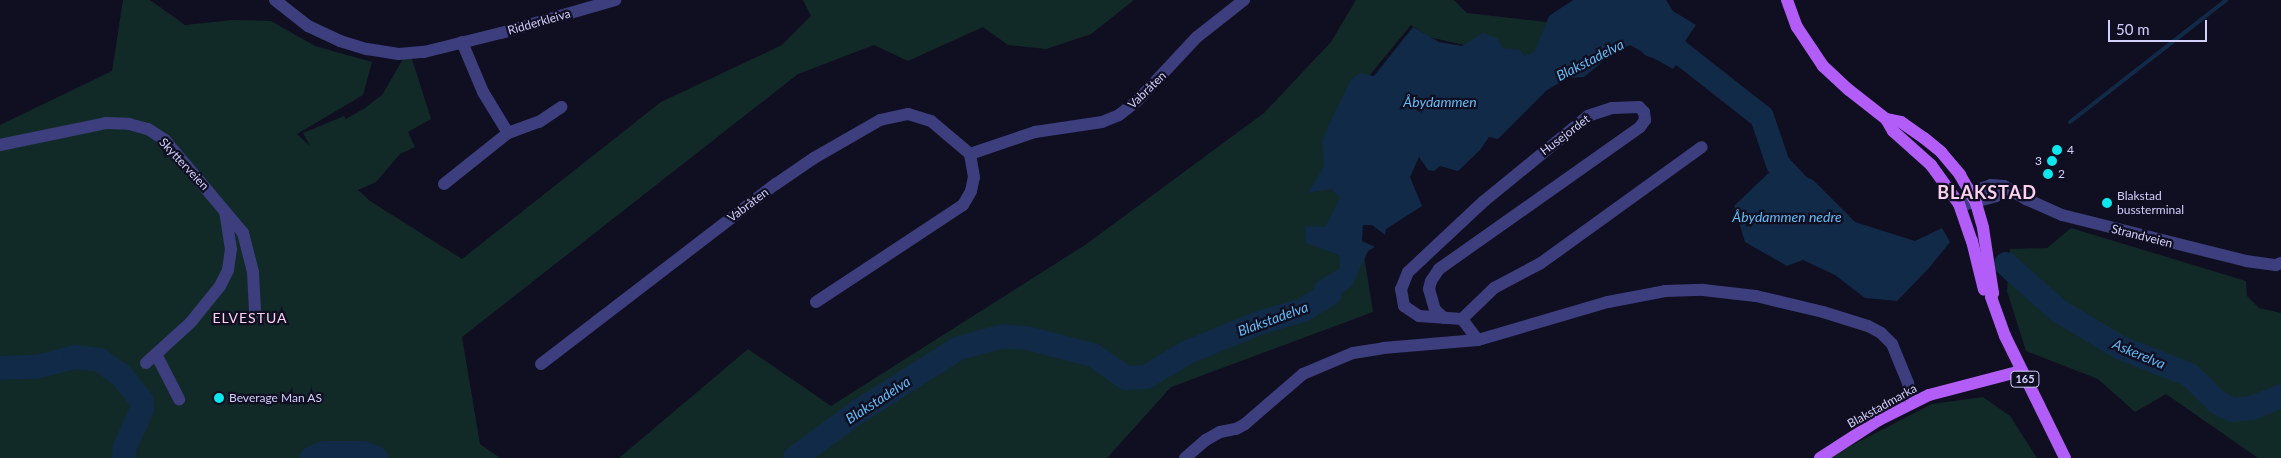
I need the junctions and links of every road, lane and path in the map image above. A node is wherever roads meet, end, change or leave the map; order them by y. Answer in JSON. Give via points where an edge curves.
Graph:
{"nodes":[{"id":1,"x":275,"y":0,"type":"edge"},
{"id":2,"x":615,"y":0,"type":"edge"},
{"id":3,"x":1244,"y":0,"type":"edge"},
{"id":4,"x":1788,"y":0,"type":"edge"},
{"id":5,"x":462,"y":42,"type":"junction"},
{"id":6,"x":561,"y":107,"type":"dead end"},
{"id":7,"x":1886,"y":119,"type":"junction"},
{"id":8,"x":508,"y":133,"type":"junction"},
{"id":9,"x":0,"y":145,"type":"edge"},
{"id":10,"x":1702,"y":147,"type":"dead end"},
{"id":11,"x":970,"y":154,"type":"junction"},
{"id":12,"x":444,"y":184,"type":"dead end"},
{"id":13,"x":1973,"y":198,"type":"junction"},
{"id":14,"x":1959,"y":204,"type":"junction"},
{"id":15,"x":224,"y":210,"type":"junction"},
{"id":16,"x":2281,"y":263,"type":"edge"},
{"id":17,"x":1991,"y":297,"type":"junction"},
{"id":18,"x":816,"y":302,"type":"dead end"},
{"id":19,"x":255,"y":312,"type":"dead end"},
{"id":20,"x":1444,"y":318,"type":"junction"},
{"id":21,"x":1462,"y":320,"type":"junction"},
{"id":22,"x":1478,"y":340,"type":"junction"},
{"id":23,"x":156,"y":354,"type":"junction"},
{"id":24,"x":146,"y":363,"type":"dead end"},
{"id":25,"x":540,"y":364,"type":"dead end"},
{"id":26,"x":2020,"y":371,"type":"junction"},
{"id":27,"x":179,"y":399,"type":"dead end"},
{"id":28,"x":1912,"y":402,"type":"junction"},
{"id":29,"x":1185,"y":458,"type":"edge"},
{"id":30,"x":1820,"y":458,"type":"edge"},
{"id":31,"x":2065,"y":458,"type":"edge"}],
"edges":[{"from":1,"to":5,"type":"street","name":"Ridderkleiva","via":[[308,26],[367,49],[399,54],[424,52]]},
{"from":2,"to":5,"type":"street","name":"Ridderkleiva"},
{"from":3,"to":11,"type":"street","name":"Vabråten","via":[[1197,37],[1138,100],[1119,115],[1102,122],[1036,132]]},
{"from":4,"to":7,"type":"main road","number":"165","via":[[1796,26],[1823,66]]},
{"from":5,"to":8,"type":"street","via":[[483,92]]},
{"from":6,"to":8,"type":"street","via":[[539,122]]},
{"from":7,"to":13,"type":"main road","number":"165","via":[[1901,122],[1942,152]]},
{"from":7,"to":14,"type":"main road","number":"165","via":[[1893,131],[1931,165]]},
{"from":8,"to":12,"type":"street"},
{"from":9,"to":15,"type":"street","name":"Skytterveien","via":[[106,123],[135,125],[166,140]]},
{"from":10,"to":21,"type":"street","via":[[1541,263],[1494,288]]},
{"from":11,"to":18,"type":"street","via":[[974,177],[971,191],[963,204]]},
{"from":11,"to":25,"type":"street","name":"Vabråten","via":[[931,121],[908,114],[880,120],[776,184]]},
{"from":13,"to":14,"type":"street","name":"Strandveien"},
{"from":13,"to":16,"type":"street","name":"Strandveien","via":[[1996,196],[2008,188],[2062,215],[2246,262]]},
{"from":13,"to":17,"type":"main road","number":"165","via":[[1984,228]]},
{"from":14,"to":17,"type":"main road","number":"165","via":[[1985,294]]},
{"from":15,"to":19,"type":"street","name":"Skytterveien","via":[[243,233],[246,242],[253,272]]},
{"from":15,"to":23,"type":"street","via":[[231,249],[228,270],[220,286],[191,322]]},
{"from":17,"to":26,"type":"main road","number":"165"},
{"from":20,"to":20,"type":"street","name":"Husejordet","via":[[1419,316],[1404,306],[1401,289],[1414,264],[1513,176],[1588,116],[1612,108],[1639,107],[1645,120],[1640,128],[1439,269],[1429,289],[1435,310]]},
{"from":20,"to":21,"type":"street","name":"Husejordet"},
{"from":21,"to":22,"type":"street"},
{"from":22,"to":28,"type":"street","via":[[1608,302],[1666,291],[1703,290],[1756,296],[1823,312],[1881,333],[1892,344]]},
{"from":22,"to":29,"type":"street","via":[[1353,352],[1323,364],[1303,374],[1245,424],[1220,432]]},
{"from":23,"to":24,"type":"street"},
{"from":23,"to":27,"type":"street"},
{"from":26,"to":28,"type":"main road","name":"Blakstadmarka"},
{"from":26,"to":31,"type":"main road","number":"165"},
{"from":28,"to":30,"type":"main road","name":"Blakstadmarka"}]}
